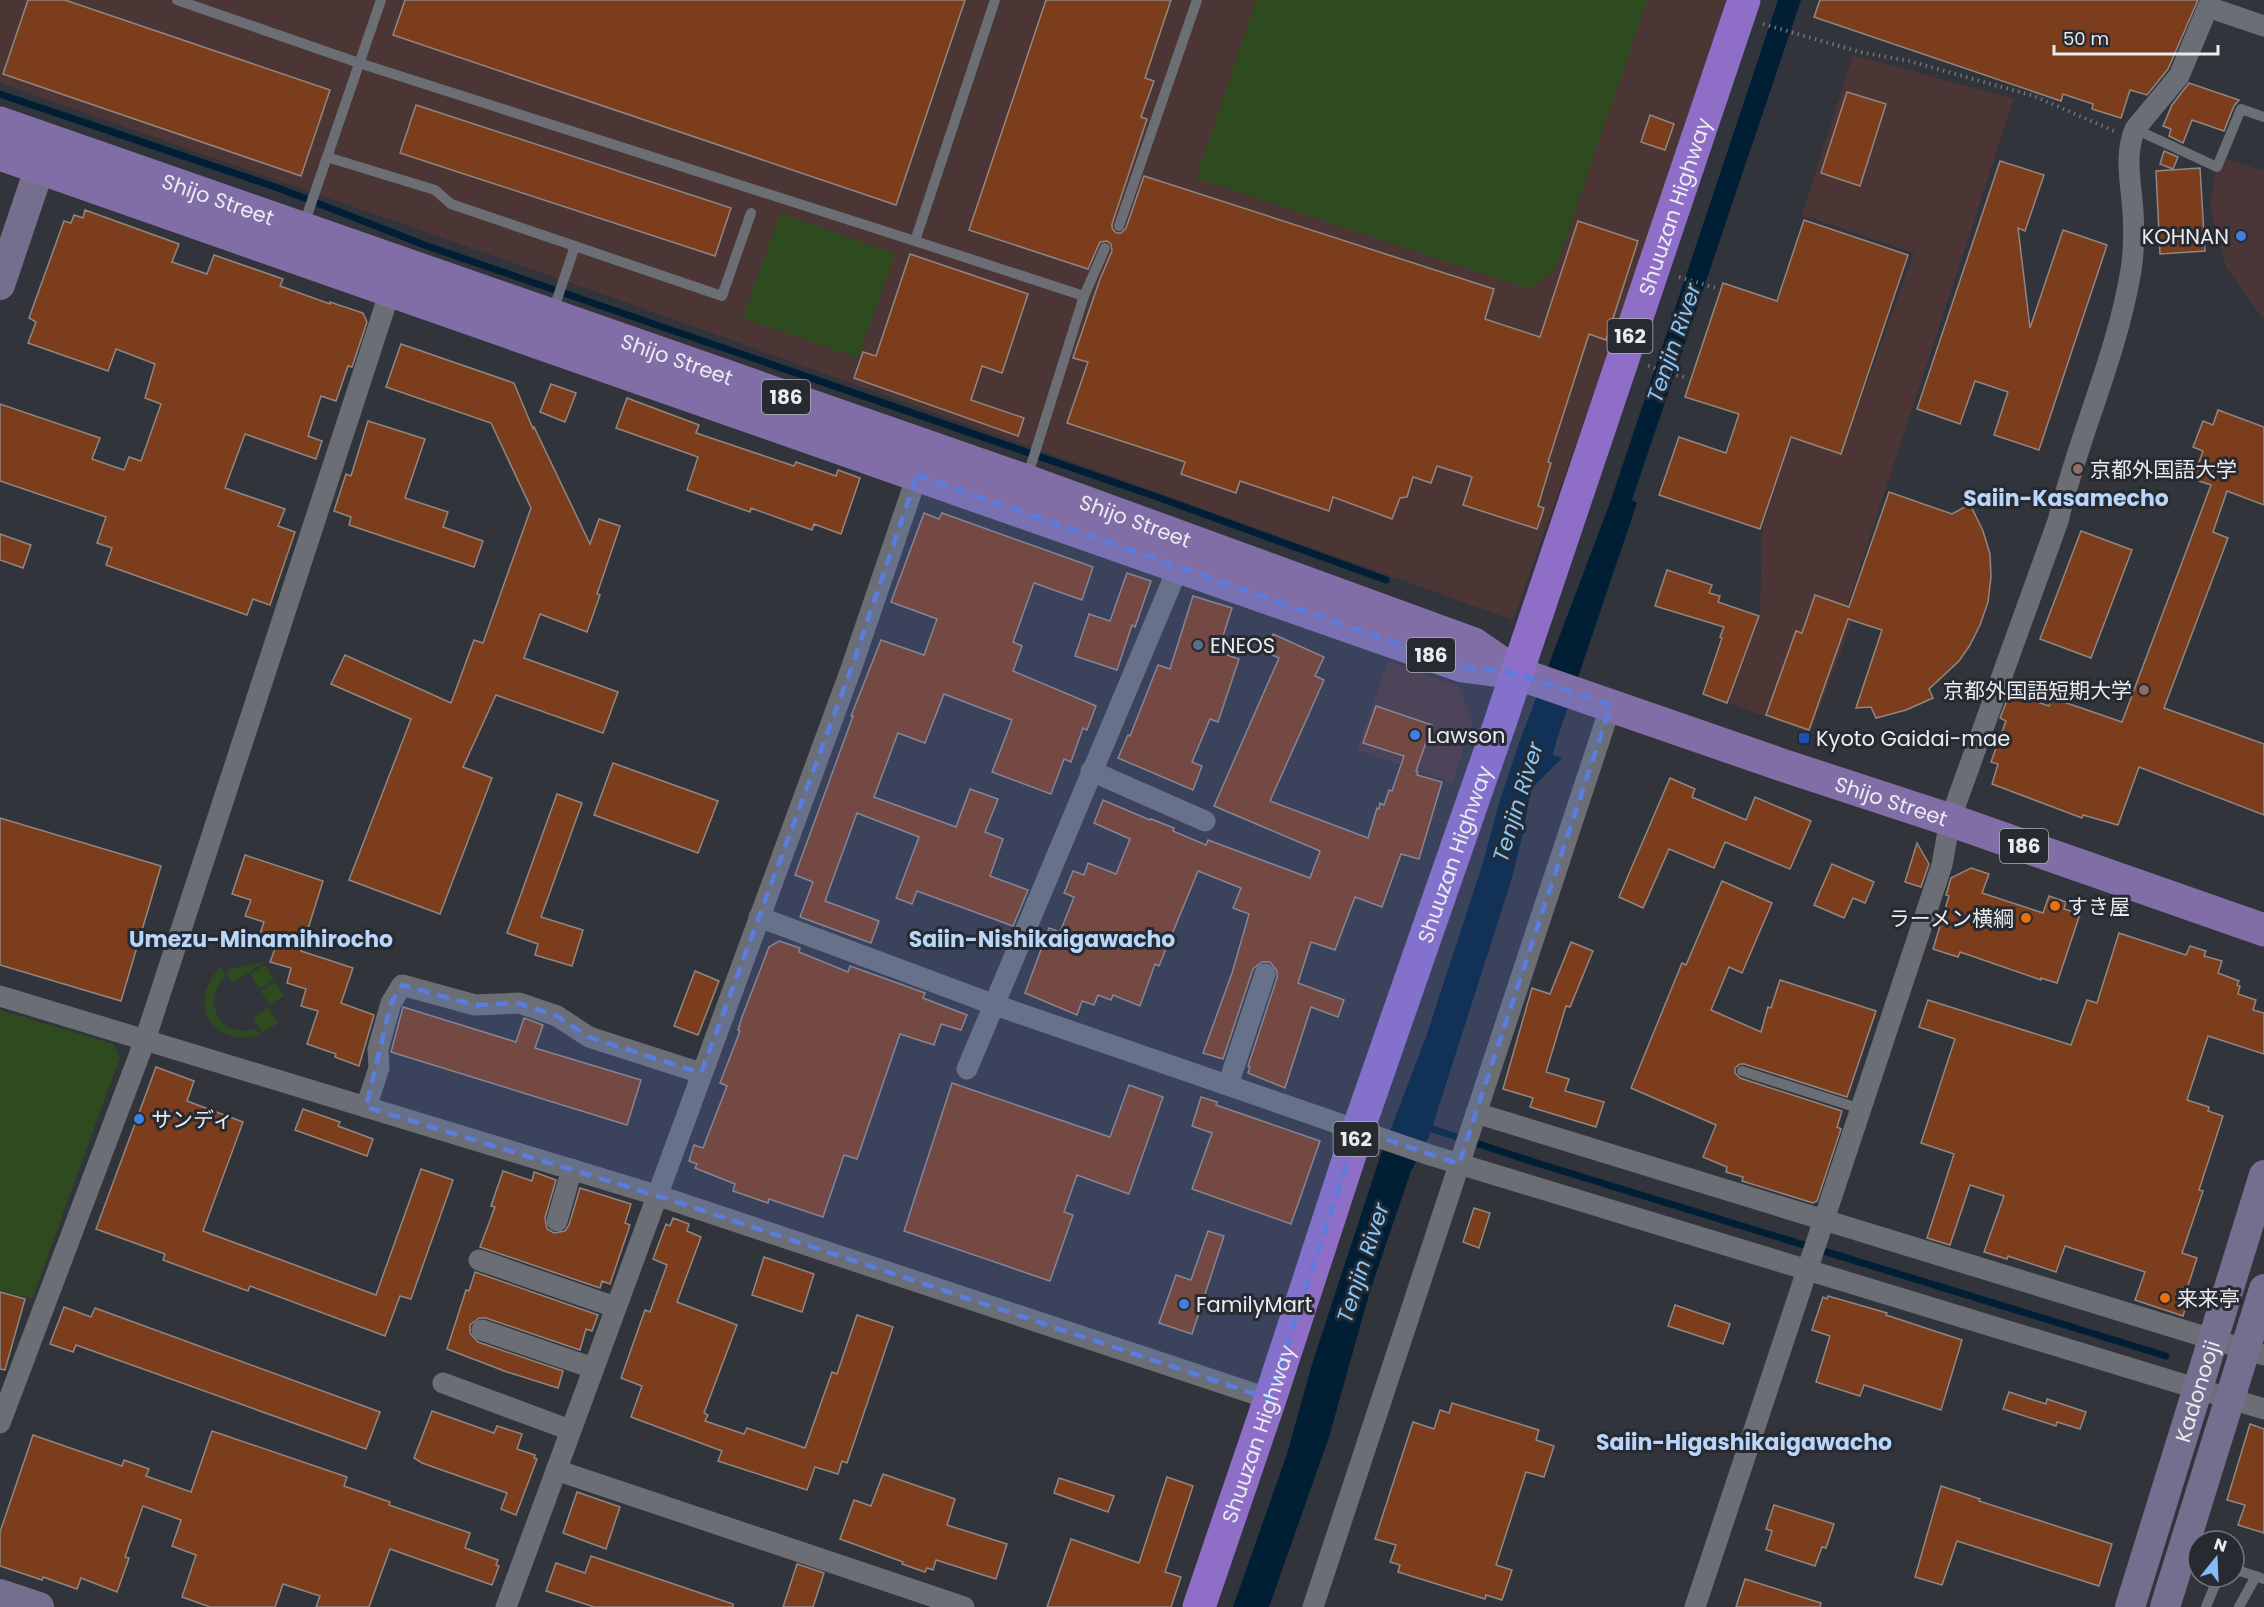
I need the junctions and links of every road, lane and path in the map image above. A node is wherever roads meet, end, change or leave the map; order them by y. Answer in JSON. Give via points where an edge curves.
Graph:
{"nodes":[{"id":1,"x":177,"y":0,"type":"edge"},
{"id":2,"x":381,"y":0,"type":"edge"},
{"id":3,"x":994,"y":0,"type":"edge"},
{"id":4,"x":1197,"y":0,"type":"edge"},
{"id":5,"x":2210,"y":3,"type":"edge"},
{"id":6,"x":1751,"y":11,"type":"edge"},
{"id":7,"x":2264,"y":26,"type":"edge"},
{"id":8,"x":359,"y":63,"type":"junction"},
{"id":9,"x":2264,"y":117,"type":"edge"},
{"id":10,"x":0,"y":123,"type":"edge"},
{"id":11,"x":2133,"y":134,"type":"junction"},
{"id":12,"x":0,"y":154,"type":"edge"},
{"id":13,"x":44,"y":154,"type":"junction"},
{"id":14,"x":327,"y":157,"type":"junction"},
{"id":15,"x":751,"y":213,"type":"dead end"},
{"id":16,"x":1119,"y":226,"type":"dead end"},
{"id":17,"x":300,"y":236,"type":"junction"},
{"id":18,"x":915,"y":241,"type":"junction"},
{"id":19,"x":575,"y":246,"type":"junction"},
{"id":20,"x":1105,"y":248,"type":"dead end"},
{"id":21,"x":1671,"y":274,"type":"dead end"},
{"id":22,"x":395,"y":276,"type":"junction"},
{"id":23,"x":0,"y":285,"type":"edge"},
{"id":24,"x":1716,"y":288,"type":"dead end"},
{"id":25,"x":1084,"y":296,"type":"junction"},
{"id":26,"x":558,"y":298,"type":"junction"},
{"id":27,"x":1641,"y":364,"type":"dead end"},
{"id":28,"x":1687,"y":378,"type":"dead end"},
{"id":29,"x":922,"y":461,"type":"junction"},
{"id":30,"x":1030,"y":471,"type":"junction"},
{"id":31,"x":1184,"y":553,"type":"junction"},
{"id":32,"x":1526,"y":676,"type":"junction"},
{"id":33,"x":1611,"y":705,"type":"junction"},
{"id":34,"x":1091,"y":771,"type":"junction"},
{"id":35,"x":1950,"y":820,"type":"junction"},
{"id":36,"x":1205,"y":821,"type":"dead end"},
{"id":37,"x":759,"y":917,"type":"junction"},
{"id":38,"x":2264,"y":930,"type":"edge"},
{"id":39,"x":1265,"y":974,"type":"dead end"},
{"id":40,"x":0,"y":996,"type":"edge"},
{"id":41,"x":995,"y":1005,"type":"junction"},
{"id":42,"x":145,"y":1040,"type":"junction"},
{"id":43,"x":967,"y":1070,"type":"dead end"},
{"id":44,"x":1742,"y":1071,"type":"dead end"},
{"id":45,"x":702,"y":1073,"type":"junction"},
{"id":46,"x":1228,"y":1085,"type":"junction"},
{"id":47,"x":366,"y":1107,"type":"junction"},
{"id":48,"x":1861,"y":1110,"type":"junction"},
{"id":49,"x":1474,"y":1118,"type":"junction"},
{"id":50,"x":1370,"y":1134,"type":"junction"},
{"id":51,"x":1461,"y":1159,"type":"junction"},
{"id":52,"x":572,"y":1169,"type":"junction"},
{"id":53,"x":2264,"y":1175,"type":"edge"},
{"id":54,"x":656,"y":1195,"type":"junction"},
{"id":55,"x":1824,"y":1220,"type":"junction"},
{"id":56,"x":557,"y":1221,"type":"dead end"},
{"id":57,"x":479,"y":1260,"type":"dead end"},
{"id":58,"x":1807,"y":1270,"type":"junction"},
{"id":59,"x":2264,"y":1288,"type":"edge"},
{"id":60,"x":615,"y":1307,"type":"junction"},
{"id":61,"x":482,"y":1330,"type":"dead end"},
{"id":62,"x":2205,"y":1365,"type":"junction"},
{"id":63,"x":593,"y":1368,"type":"junction"},
{"id":64,"x":2243,"y":1371,"type":"edge"},
{"id":65,"x":443,"y":1383,"type":"dead end"},
{"id":66,"x":1270,"y":1399,"type":"junction"},
{"id":67,"x":2264,"y":1409,"type":"edge"},
{"id":68,"x":0,"y":1423,"type":"edge"},
{"id":69,"x":570,"y":1430,"type":"junction"},
{"id":70,"x":556,"y":1470,"type":"junction"},
{"id":71,"x":2260,"y":1577,"type":"edge"},
{"id":72,"x":2213,"y":1589,"type":"edge"},
{"id":73,"x":0,"y":1594,"type":"edge"},
{"id":74,"x":2134,"y":1594,"type":"edge"},
{"id":75,"x":2167,"y":1599,"type":"edge"},
{"id":76,"x":39,"y":1607,"type":"edge"},
{"id":77,"x":506,"y":1607,"type":"edge"},
{"id":78,"x":964,"y":1607,"type":"edge"},
{"id":79,"x":1200,"y":1607,"type":"edge"},
{"id":80,"x":1312,"y":1607,"type":"edge"},
{"id":81,"x":1695,"y":1607,"type":"edge"},
{"id":82,"x":2206,"y":1607,"type":"edge"},
{"id":83,"x":2239,"y":1607,"type":"edge"}],
"edges":[{"from":1,"to":8,"type":"lane"},
{"from":2,"to":8,"type":"lane"},
{"from":3,"to":18,"type":"lane"},
{"from":4,"to":16,"type":"lane"},
{"from":5,"to":7,"type":"street"},
{"from":5,"to":11,"type":"street","via":[[2179,76]]},
{"from":6,"to":11,"type":"path","via":[[1802,36],[2034,96]]},
{"from":6,"to":32,"type":"highway","name":"Shuuzan Highway","number":"162"},
{"from":8,"to":14,"type":"lane"},
{"from":8,"to":18,"type":"lane"},
{"from":9,"to":11,"type":"lane","via":[[2241,110],[2217,167]]},
{"from":10,"to":13,"type":"main road","name":"Shijo Street","number":"186"},
{"from":11,"to":35,"type":"street","via":[[2129,159],[2132,267],[2116,335],[2058,521]]},
{"from":12,"to":13,"type":"main road","name":"Shijo Street","number":"186"},
{"from":13,"to":17,"type":"main road","name":"Shijo Street","number":"186"},
{"from":13,"to":23,"type":"street"},
{"from":14,"to":17,"type":"lane"},
{"from":14,"to":19,"type":"lane","via":[[435,190],[450,204]]},
{"from":15,"to":19,"type":"lane","via":[[722,296]]},
{"from":17,"to":22,"type":"main road","name":"Shijo Street","number":"186"},
{"from":18,"to":25,"type":"lane"},
{"from":19,"to":26,"type":"lane"},
{"from":20,"to":25,"type":"lane"},
{"from":21,"to":24,"type":"path"},
{"from":22,"to":26,"type":"main road","name":"Shijo Street","number":"186"},
{"from":22,"to":29,"type":"main road","name":"Shijo Street","number":"186"},
{"from":22,"to":42,"type":"street"},
{"from":25,"to":30,"type":"lane"},
{"from":26,"to":29,"type":"main road","name":"Shijo Street","number":"186"},
{"from":27,"to":28,"type":"path"},
{"from":29,"to":30,"type":"main road","name":"Shijo Street","number":"186"},
{"from":29,"to":31,"type":"main road","name":"Shijo Street","number":"186"},
{"from":29,"to":37,"type":"street","via":[[851,669]]},
{"from":30,"to":31,"type":"main road","name":"Shijo Street","number":"186"},
{"from":31,"to":32,"type":"main road","name":"Shijo Street","number":"186","via":[[1474,644]]},
{"from":31,"to":34,"type":"street"},
{"from":32,"to":33,"type":"main road","name":"Shijo Street","number":"186"},
{"from":32,"to":50,"type":"highway","name":"Shuuzan Highway","number":"162"},
{"from":33,"to":35,"type":"main road","name":"Shijo Street","number":"186"},
{"from":33,"to":49,"type":"street"},
{"from":34,"to":36,"type":"street"},
{"from":34,"to":41,"type":"street"},
{"from":35,"to":38,"type":"main road","name":"Shijo Street","number":"186"},
{"from":35,"to":48,"type":"street","via":[[1942,865]]},
{"from":37,"to":41,"type":"street"},
{"from":37,"to":45,"type":"street"},
{"from":39,"to":46,"type":"street"},
{"from":40,"to":42,"type":"street"},
{"from":41,"to":43,"type":"street"},
{"from":41,"to":46,"type":"street"},
{"from":42,"to":47,"type":"street"},
{"from":42,"to":68,"type":"street"},
{"from":44,"to":48,"type":"lane"},
{"from":45,"to":47,"type":"street","via":[[590,1037],[557,1016],[519,1003],[475,1005],[402,985],[391,1004],[378,1049],[379,1068]]},
{"from":45,"to":54,"type":"street"},
{"from":46,"to":50,"type":"street"},
{"from":47,"to":52,"type":"street"},
{"from":48,"to":55,"type":"street"},
{"from":49,"to":51,"type":"street"},
{"from":49,"to":55,"type":"street"},
{"from":50,"to":51,"type":"street","via":[[1430,1155]]},
{"from":50,"to":66,"type":"highway","name":"Shuuzan Highway","number":"162"},
{"from":51,"to":58,"type":"street"},
{"from":51,"to":80,"type":"street"},
{"from":52,"to":54,"type":"street"},
{"from":52,"to":56,"type":"street"},
{"from":53,"to":62,"type":"street","name":"Kadonooji"},
{"from":54,"to":60,"type":"street"},
{"from":54,"to":66,"type":"street"},
{"from":55,"to":58,"type":"street"},
{"from":55,"to":62,"type":"street"},
{"from":57,"to":60,"type":"street"},
{"from":58,"to":62,"type":"street"},
{"from":58,"to":81,"type":"street"},
{"from":59,"to":64,"type":"street","name":"Kadonooji"},
{"from":60,"to":63,"type":"street"},
{"from":61,"to":63,"type":"street"},
{"from":62,"to":64,"type":"street"},
{"from":62,"to":64,"type":"street"},
{"from":62,"to":74,"type":"street","name":"Kadonooji"},
{"from":63,"to":69,"type":"street"},
{"from":64,"to":67,"type":"street"},
{"from":64,"to":75,"type":"street","name":"Kadonooji"},
{"from":65,"to":69,"type":"street"},
{"from":66,"to":79,"type":"highway","name":"Shuuzan Highway","number":"162"},
{"from":69,"to":70,"type":"street"},
{"from":70,"to":77,"type":"street"},
{"from":70,"to":78,"type":"street"},
{"from":71,"to":83,"type":"lane"},
{"from":72,"to":82,"type":"lane"},
{"from":73,"to":76,"type":"street"},
{"from":74,"to":75,"type":"street"}]}
